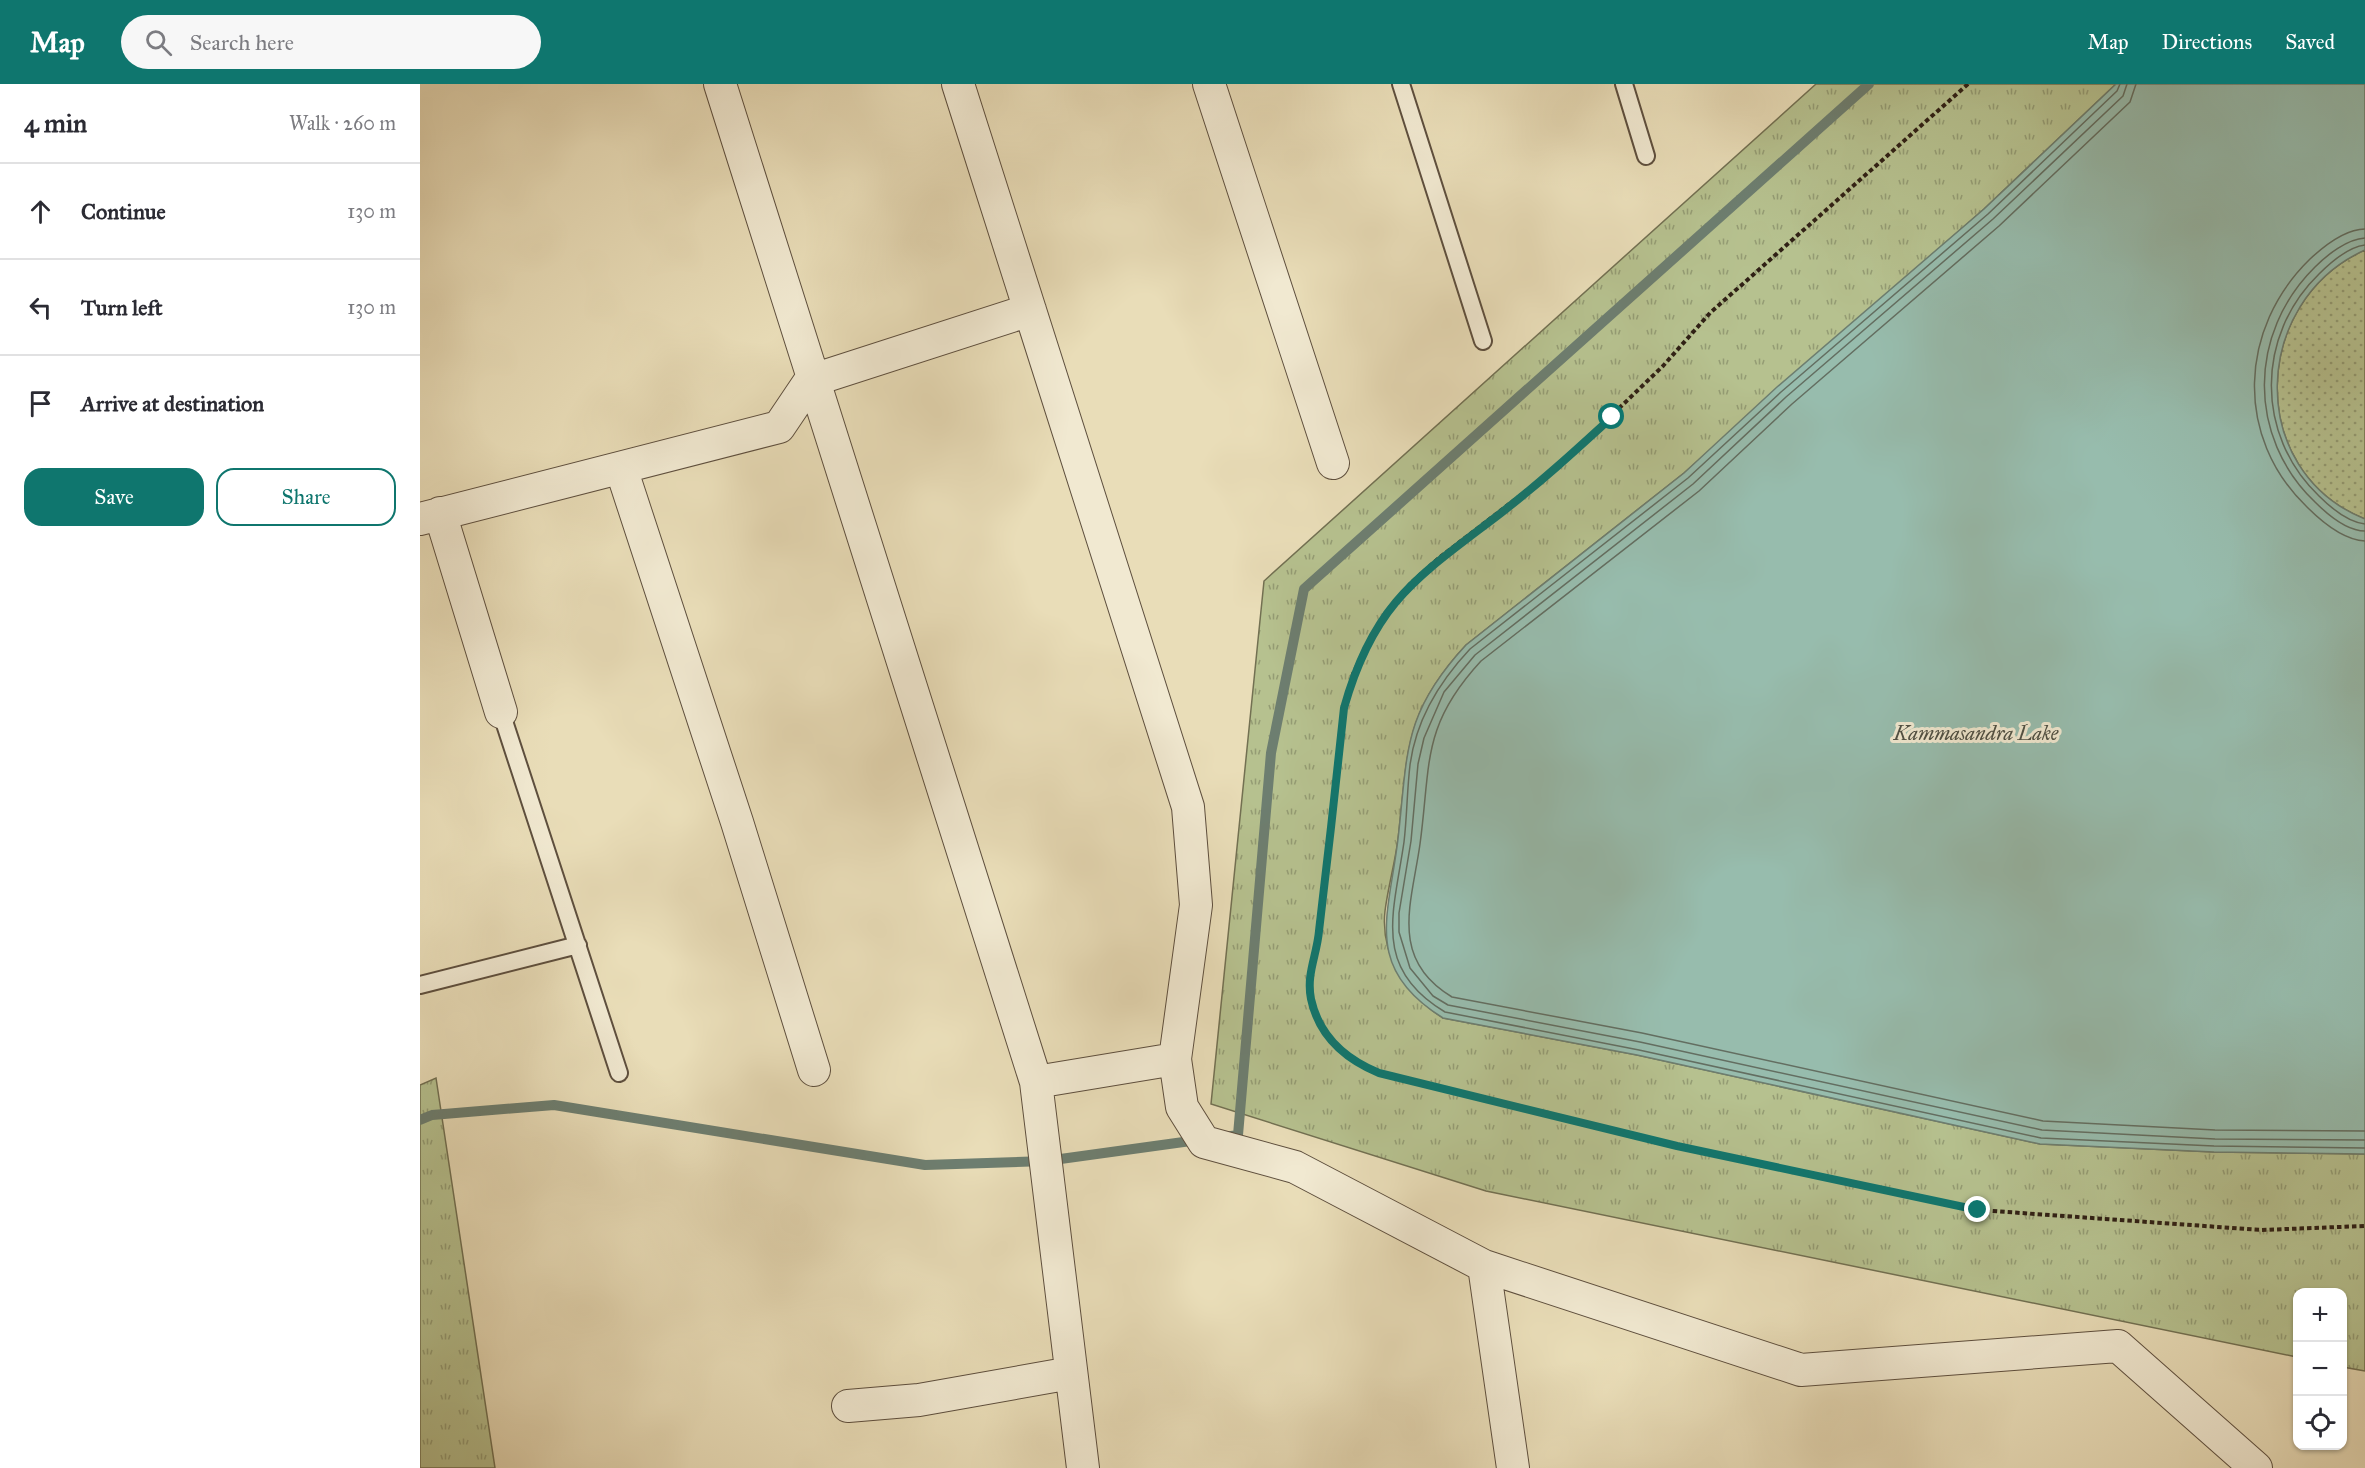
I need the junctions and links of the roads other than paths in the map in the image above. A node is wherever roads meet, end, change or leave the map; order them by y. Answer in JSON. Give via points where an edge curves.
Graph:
{"nodes":[{"id":1,"x":720,"y":84,"type":"edge"},
{"id":2,"x":958,"y":84,"type":"edge"},
{"id":3,"x":1209,"y":84,"type":"edge"},
{"id":4,"x":1401,"y":84,"type":"edge"},
{"id":5,"x":1624,"y":84,"type":"edge"},
{"id":6,"x":1646,"y":156,"type":"dead end"},
{"id":7,"x":1030,"y":310,"type":"junction"},
{"id":8,"x":1483,"y":341,"type":"dead end"},
{"id":9,"x":813,"y":379,"type":"junction"},
{"id":10,"x":1333,"y":463,"type":"dead end"},
{"id":11,"x":621,"y":468,"type":"junction"},
{"id":12,"x":430,"y":516,"type":"edge"},
{"id":13,"x":501,"y":712,"type":"joint"},
{"id":14,"x":578,"y":945,"type":"junction"},
{"id":15,"x":420,"y":985,"type":"edge"},
{"id":16,"x":1175,"y":1059,"type":"junction"},
{"id":17,"x":814,"y":1070,"type":"dead end"},
{"id":18,"x":619,"y":1073,"type":"dead end"},
{"id":19,"x":1036,"y":1082,"type":"junction"},
{"id":20,"x":1484,"y":1266,"type":"junction"},
{"id":21,"x":1071,"y":1373,"type":"junction"},
{"id":22,"x":848,"y":1406,"type":"dead end"},
{"id":23,"x":1083,"y":1468,"type":"edge"},
{"id":24,"x":1513,"y":1468,"type":"edge"},
{"id":25,"x":2256,"y":1468,"type":"edge"}],
"edges":[{"from":1,"to":9,"type":"street"},
{"from":2,"to":7,"type":"street"},
{"from":3,"to":10,"type":"street"},
{"from":4,"to":8,"type":"lane"},
{"from":5,"to":6,"type":"lane"},
{"from":7,"to":9,"type":"street"},
{"from":7,"to":16,"type":"street","via":[[1188,807],[1196,905]]},
{"from":9,"to":11,"type":"street","via":[[779,427]]},
{"from":9,"to":19,"type":"street"},
{"from":11,"to":12,"type":"street"},
{"from":11,"to":17,"type":"street"},
{"from":12,"to":13,"type":"street"},
{"from":13,"to":14,"type":"lane"},
{"from":14,"to":15,"type":"lane"},
{"from":14,"to":18,"type":"lane"},
{"from":16,"to":19,"type":"street"},
{"from":16,"to":20,"type":"street","via":[[1182,1107],[1204,1142],[1295,1167]]},
{"from":19,"to":21,"type":"street"},
{"from":20,"to":24,"type":"street"},
{"from":20,"to":25,"type":"street","via":[[1801,1370],[2118,1346]]},
{"from":21,"to":22,"type":"street","via":[[919,1400]]},
{"from":21,"to":23,"type":"street"}]}
